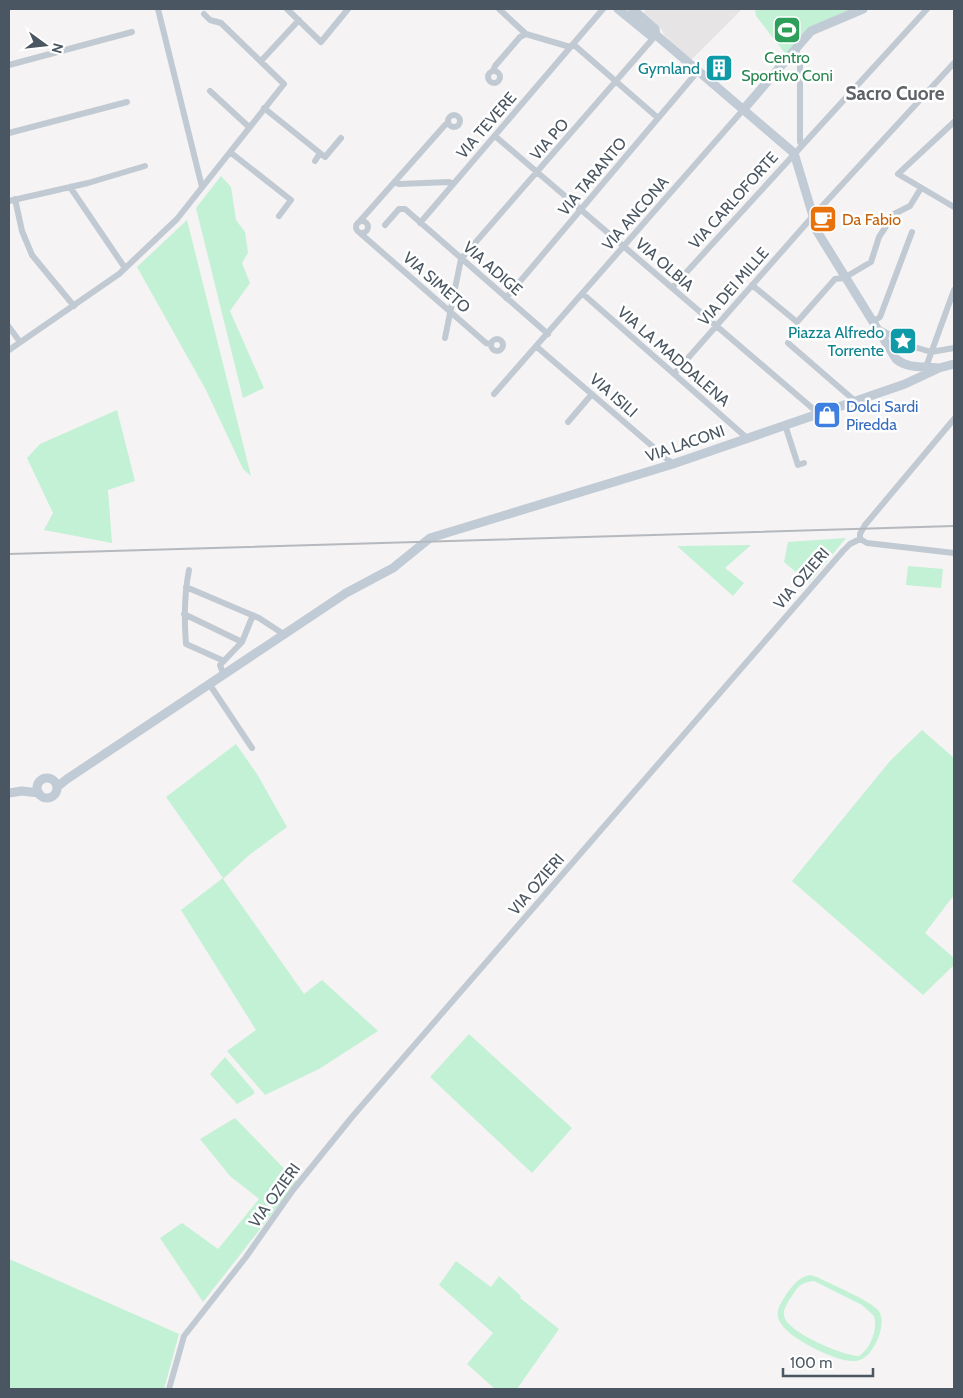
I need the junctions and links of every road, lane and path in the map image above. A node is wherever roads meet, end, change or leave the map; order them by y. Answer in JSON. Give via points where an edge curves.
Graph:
{"nodes":[{"id":1,"x":158,"y":9,"type":"edge"},
{"id":2,"x":287,"y":9,"type":"edge"},
{"id":3,"x":348,"y":9,"type":"edge"},
{"id":4,"x":499,"y":9,"type":"edge"},
{"id":5,"x":603,"y":9,"type":"edge"},
{"id":6,"x":618,"y":9,"type":"edge"},
{"id":7,"x":632,"y":9,"type":"edge"},
{"id":8,"x":863,"y":9,"type":"edge"},
{"id":9,"x":927,"y":9,"type":"edge"},
{"id":10,"x":204,"y":14,"type":"dead end"},
{"id":11,"x":299,"y":20,"type":"junction"},
{"id":12,"x":132,"y":32,"type":"dead end"},
{"id":13,"x":526,"y":34,"type":"junction"},
{"id":14,"x":656,"y":35,"type":"junction"},
{"id":15,"x":572,"y":45,"type":"junction"},
{"id":16,"x":796,"y":50,"type":"junction"},
{"id":17,"x":261,"y":61,"type":"junction"},
{"id":18,"x":954,"y":63,"type":"edge"},
{"id":19,"x":9,"y":65,"type":"edge"},
{"id":20,"x":494,"y":71,"type":"dead end"},
{"id":21,"x":698,"y":72,"type":"junction"},
{"id":22,"x":616,"y":82,"type":"junction"},
{"id":23,"x":210,"y":91,"type":"dead end"},
{"id":24,"x":127,"y":102,"type":"dead end"},
{"id":25,"x":264,"y":108,"type":"junction"},
{"id":26,"x":743,"y":110,"type":"junction"},
{"id":27,"x":658,"y":118,"type":"junction"},
{"id":28,"x":954,"y":122,"type":"edge"},
{"id":29,"x":448,"y":123,"type":"dead end"},
{"id":30,"x":249,"y":127,"type":"junction"},
{"id":31,"x":9,"y":133,"type":"edge"},
{"id":32,"x":494,"y":136,"type":"junction"},
{"id":33,"x":341,"y":138,"type":"dead end"},
{"id":34,"x":802,"y":145,"type":"junction"},
{"id":35,"x":230,"y":152,"type":"junction"},
{"id":36,"x":320,"y":153,"type":"junction"},
{"id":37,"x":794,"y":153,"type":"junction"},
{"id":38,"x":315,"y":161,"type":"dead end"},
{"id":39,"x":145,"y":166,"type":"dead end"},
{"id":40,"x":538,"y":173,"type":"junction"},
{"id":41,"x":395,"y":182,"type":"junction"},
{"id":42,"x":453,"y":184,"type":"junction"},
{"id":43,"x":70,"y":187,"type":"junction"},
{"id":44,"x":202,"y":187,"type":"junction"},
{"id":45,"x":921,"y":188,"type":"junction"},
{"id":46,"x":12,"y":200,"type":"edge"},
{"id":47,"x":954,"y":207,"type":"edge"},
{"id":48,"x":582,"y":210,"type":"junction"},
{"id":49,"x":279,"y":216,"type":"dead end"},
{"id":50,"x":813,"y":216,"type":"junction"},
{"id":51,"x":362,"y":222,"type":"junction"},
{"id":52,"x":420,"y":223,"type":"junction"},
{"id":53,"x":385,"y":224,"type":"dead end"},
{"id":54,"x":363,"y":232,"type":"junction"},
{"id":55,"x":912,"y":232,"type":"dead end"},
{"id":56,"x":624,"y":247,"type":"junction"},
{"id":57,"x":462,"y":259,"type":"junction"},
{"id":58,"x":125,"y":268,"type":"junction"},
{"id":59,"x":844,"y":278,"type":"junction"},
{"id":60,"x":752,"y":285,"type":"junction"},
{"id":61,"x":672,"y":288,"type":"junction"},
{"id":62,"x":954,"y":290,"type":"edge"},
{"id":63,"x":583,"y":294,"type":"junction"},
{"id":64,"x":506,"y":298,"type":"junction"},
{"id":65,"x":74,"y":306,"type":"junction"},
{"id":66,"x":451,"y":311,"type":"junction"},
{"id":67,"x":874,"y":325,"type":"junction"},
{"id":68,"x":716,"y":326,"type":"junction"},
{"id":69,"x":9,"y":327,"type":"edge"},
{"id":70,"x":548,"y":334,"type":"junction"},
{"id":71,"x":445,"y":338,"type":"dead end"},
{"id":72,"x":20,"y":342,"type":"junction"},
{"id":73,"x":788,"y":343,"type":"dead end"},
{"id":74,"x":492,"y":344,"type":"dead end"},
{"id":75,"x":537,"y":346,"type":"junction"},
{"id":76,"x":954,"y":348,"type":"edge"},
{"id":77,"x":9,"y":350,"type":"edge"},
{"id":78,"x":931,"y":352,"type":"junction"},
{"id":79,"x":902,"y":364,"type":"junction"},
{"id":80,"x":954,"y":364,"type":"edge"},
{"id":81,"x":926,"y":366,"type":"junction"},
{"id":82,"x":938,"y":368,"type":"junction"},
{"id":83,"x":674,"y":374,"type":"junction"},
{"id":84,"x":910,"y":382,"type":"junction"},
{"id":85,"x":494,"y":394,"type":"dead end"},
{"id":86,"x":592,"y":394,"type":"junction"},
{"id":87,"x":855,"y":401,"type":"junction"},
{"id":88,"x":818,"y":414,"type":"junction"},
{"id":89,"x":954,"y":419,"type":"edge"},
{"id":90,"x":568,"y":422,"type":"dead end"},
{"id":91,"x":785,"y":425,"type":"junction"},
{"id":92,"x":747,"y":438,"type":"junction"},
{"id":93,"x":804,"y":463,"type":"dead end"},
{"id":94,"x":673,"y":464,"type":"junction"},
{"id":95,"x":860,"y":539,"type":"junction"},
{"id":96,"x":954,"y":553,"type":"edge"},
{"id":97,"x":190,"y":570,"type":"dead end"},
{"id":98,"x":186,"y":587,"type":"junction"},
{"id":99,"x":184,"y":614,"type":"junction"},
{"id":100,"x":253,"y":615,"type":"junction"},
{"id":101,"x":285,"y":635,"type":"junction"},
{"id":102,"x":242,"y":642,"type":"junction"},
{"id":103,"x":224,"y":660,"type":"junction"},
{"id":104,"x":224,"y":676,"type":"junction"},
{"id":105,"x":210,"y":685,"type":"junction"},
{"id":106,"x":252,"y":748,"type":"dead end"},
{"id":107,"x":56,"y":784,"type":"junction"},
{"id":108,"x":39,"y":788,"type":"junction"},
{"id":109,"x":9,"y":793,"type":"edge"},
{"id":110,"x":169,"y":1389,"type":"edge"}],
"edges":[{"from":1,"to":44,"type":"street"},
{"from":2,"to":11,"type":"street"},
{"from":3,"to":11,"type":"street","via":[[321,42]]},
{"from":4,"to":13,"type":"street"},
{"from":5,"to":15,"type":"street","name":"VIA TEVERE"},
{"from":6,"to":14,"type":"street","via":[[650,35]]},
{"from":7,"to":14,"type":"street","via":[[655,29]]},
{"from":8,"to":16,"type":"street","via":[[811,31]]},
{"from":9,"to":34,"type":"street","name":"VIA CARLOFORTE"},
{"from":10,"to":17,"type":"street","via":[[221,23]]},
{"from":11,"to":17,"type":"street"},
{"from":12,"to":19,"type":"street"},
{"from":13,"to":15,"type":"street"},
{"from":13,"to":20,"type":"street","via":[[520,37]]},
{"from":14,"to":21,"type":"street"},
{"from":14,"to":22,"type":"street","name":"VIA PO"},
{"from":15,"to":22,"type":"street"},
{"from":15,"to":32,"type":"street","name":"VIA TEVERE"},
{"from":16,"to":26,"type":"street"},
{"from":16,"to":34,"type":"street","via":[[800,59]]},
{"from":17,"to":25,"type":"street","via":[[284,84]]},
{"from":18,"to":50,"type":"street","name":"VIA DEI MILLE"},
{"from":21,"to":26,"type":"street"},
{"from":21,"to":27,"type":"street","name":"VIA TARANTO"},
{"from":22,"to":27,"type":"street"},
{"from":22,"to":40,"type":"street","name":"VIA PO"},
{"from":23,"to":30,"type":"street"},
{"from":24,"to":31,"type":"street"},
{"from":25,"to":30,"type":"street"},
{"from":25,"to":36,"type":"street"},
{"from":26,"to":37,"type":"street"},
{"from":26,"to":56,"type":"street","name":"VIA ANCONA"},
{"from":27,"to":48,"type":"street","name":"VIA TARANTO"},
{"from":28,"to":45,"type":"street","via":[[898,174]]},
{"from":29,"to":41,"type":"street"},
{"from":30,"to":35,"type":"street"},
{"from":32,"to":40,"type":"street","name":"VIA OLBIA"},
{"from":32,"to":42,"type":"street","name":"VIA TEVERE"},
{"from":33,"to":36,"type":"street","via":[[325,157]]},
{"from":34,"to":37,"type":"street","name":"VIA CARLOFORTE"},
{"from":35,"to":44,"type":"street"},
{"from":35,"to":49,"type":"street","via":[[291,200]]},
{"from":36,"to":38,"type":"street"},
{"from":37,"to":50,"type":"street"},
{"from":37,"to":61,"type":"street","name":"VIA CARLOFORTE"},
{"from":39,"to":43,"type":"street"},
{"from":40,"to":48,"type":"street","name":"VIA OLBIA"},
{"from":40,"to":57,"type":"street","name":"VIA PO"},
{"from":41,"to":42,"type":"street"},
{"from":41,"to":51,"type":"street","via":[[364,215]]},
{"from":42,"to":52,"type":"street","name":"VIA TEVERE"},
{"from":43,"to":46,"type":"street"},
{"from":43,"to":58,"type":"street"},
{"from":44,"to":58,"type":"street","via":[[178,219]]},
{"from":45,"to":47,"type":"street"},
{"from":45,"to":59,"type":"street","via":[[910,206],[894,214],[879,237],[871,262]]},
{"from":46,"to":65,"type":"street","via":[[32,254]]},
{"from":48,"to":56,"type":"street","name":"VIA OLBIA"},
{"from":48,"to":64,"type":"street","name":"VIA TARANTO"},
{"from":50,"to":59,"type":"street","via":[[815,228]]},
{"from":50,"to":60,"type":"street","name":"VIA DEI MILLE"},
{"from":51,"to":54,"type":"street","via":[[368,226]]},
{"from":51,"to":54,"type":"street","via":[[356,228]]},
{"from":52,"to":53,"type":"street","via":[[405,209],[399,210]]},
{"from":52,"to":57,"type":"street","name":"VIA ADIGE"},
{"from":54,"to":66,"type":"street","name":"VIA SIMETO","via":[[366,240]]},
{"from":55,"to":67,"type":"street"},
{"from":56,"to":61,"type":"street","name":"VIA OLBIA"},
{"from":56,"to":63,"type":"street","name":"VIA ANCONA"},
{"from":57,"to":64,"type":"street","name":"VIA ADIGE"},
{"from":57,"to":66,"type":"street"},
{"from":58,"to":65,"type":"street"},
{"from":59,"to":60,"type":"street","via":[[836,278],[797,322]]},
{"from":59,"to":67,"type":"street"},
{"from":60,"to":68,"type":"street","name":"VIA DEI MILLE"},
{"from":61,"to":68,"type":"street","name":"VIA OLBIA"},
{"from":62,"to":78,"type":"street"},
{"from":63,"to":70,"type":"street","name":"VIA ANCONA"},
{"from":63,"to":83,"type":"street","name":"VIA LA MADDALENA"},
{"from":64,"to":70,"type":"street","name":"VIA ADIGE"},
{"from":65,"to":72,"type":"street"},
{"from":66,"to":71,"type":"street"},
{"from":66,"to":74,"type":"street","name":"VIA SIMETO","via":[[486,343]]},
{"from":67,"to":78,"type":"street","via":[[912,346]]},
{"from":67,"to":79,"type":"street"},
{"from":68,"to":83,"type":"street","name":"VIA DEI MILLE"},
{"from":68,"to":88,"type":"street","name":"VIA OLBIA"},
{"from":69,"to":72,"type":"street"},
{"from":70,"to":75,"type":"street","name":"VIA ANCONA"},
{"from":72,"to":77,"type":"street"},
{"from":73,"to":87,"type":"street"},
{"from":75,"to":85,"type":"street","name":"VIA ANCONA"},
{"from":75,"to":86,"type":"street","name":"VIA ISILI"},
{"from":76,"to":78,"type":"street"},
{"from":78,"to":81,"type":"street"},
{"from":79,"to":81,"type":"street","via":[[917,368]]},
{"from":79,"to":84,"type":"street"},
{"from":80,"to":82,"type":"street","name":"VIA LACONI"},
{"from":81,"to":82,"type":"street"},
{"from":82,"to":84,"type":"street","name":"VIA LACONI"},
{"from":83,"to":92,"type":"street","name":"VIA LA MADDALENA"},
{"from":84,"to":87,"type":"street","name":"VIA LACONI"},
{"from":86,"to":90,"type":"street"},
{"from":86,"to":94,"type":"street","name":"VIA ISILI"},
{"from":87,"to":88,"type":"street","name":"VIA LACONI"},
{"from":88,"to":91,"type":"street","name":"VIA LACONI"},
{"from":89,"to":95,"type":"street","name":"VIA OZIERI","via":[[866,525]]},
{"from":91,"to":92,"type":"street","name":"VIA LACONI"},
{"from":91,"to":93,"type":"street","via":[[798,465]]},
{"from":92,"to":94,"type":"street","name":"VIA LACONI"},
{"from":94,"to":101,"type":"street","name":"VIA LACONI","via":[[430,538],[393,568],[346,594]]},
{"from":95,"to":96,"type":"street","via":[[867,543]]},
{"from":95,"to":110,"type":"street","name":"VIA OZIERI","via":[[836,558],[365,1102],[297,1185],[184,1336]]},
{"from":97,"to":98,"type":"street"},
{"from":98,"to":99,"type":"street"},
{"from":98,"to":100,"type":"street"},
{"from":99,"to":102,"type":"street"},
{"from":99,"to":103,"type":"street","via":[[186,644]]},
{"from":100,"to":101,"type":"street"},
{"from":100,"to":102,"type":"street"},
{"from":101,"to":104,"type":"street","name":"VIA LACONI"},
{"from":102,"to":103,"type":"street"},
{"from":103,"to":104,"type":"street","via":[[220,666]]},
{"from":104,"to":105,"type":"street","name":"VIA LACONI"},
{"from":105,"to":106,"type":"street"},
{"from":105,"to":107,"type":"street","name":"VIA LACONI"},
{"from":107,"to":108,"type":"street","via":[[50,778],[44,778]]},
{"from":107,"to":108,"type":"street","via":[[56,792],[50,797],[44,797]]},
{"from":108,"to":109,"type":"street"}]}
